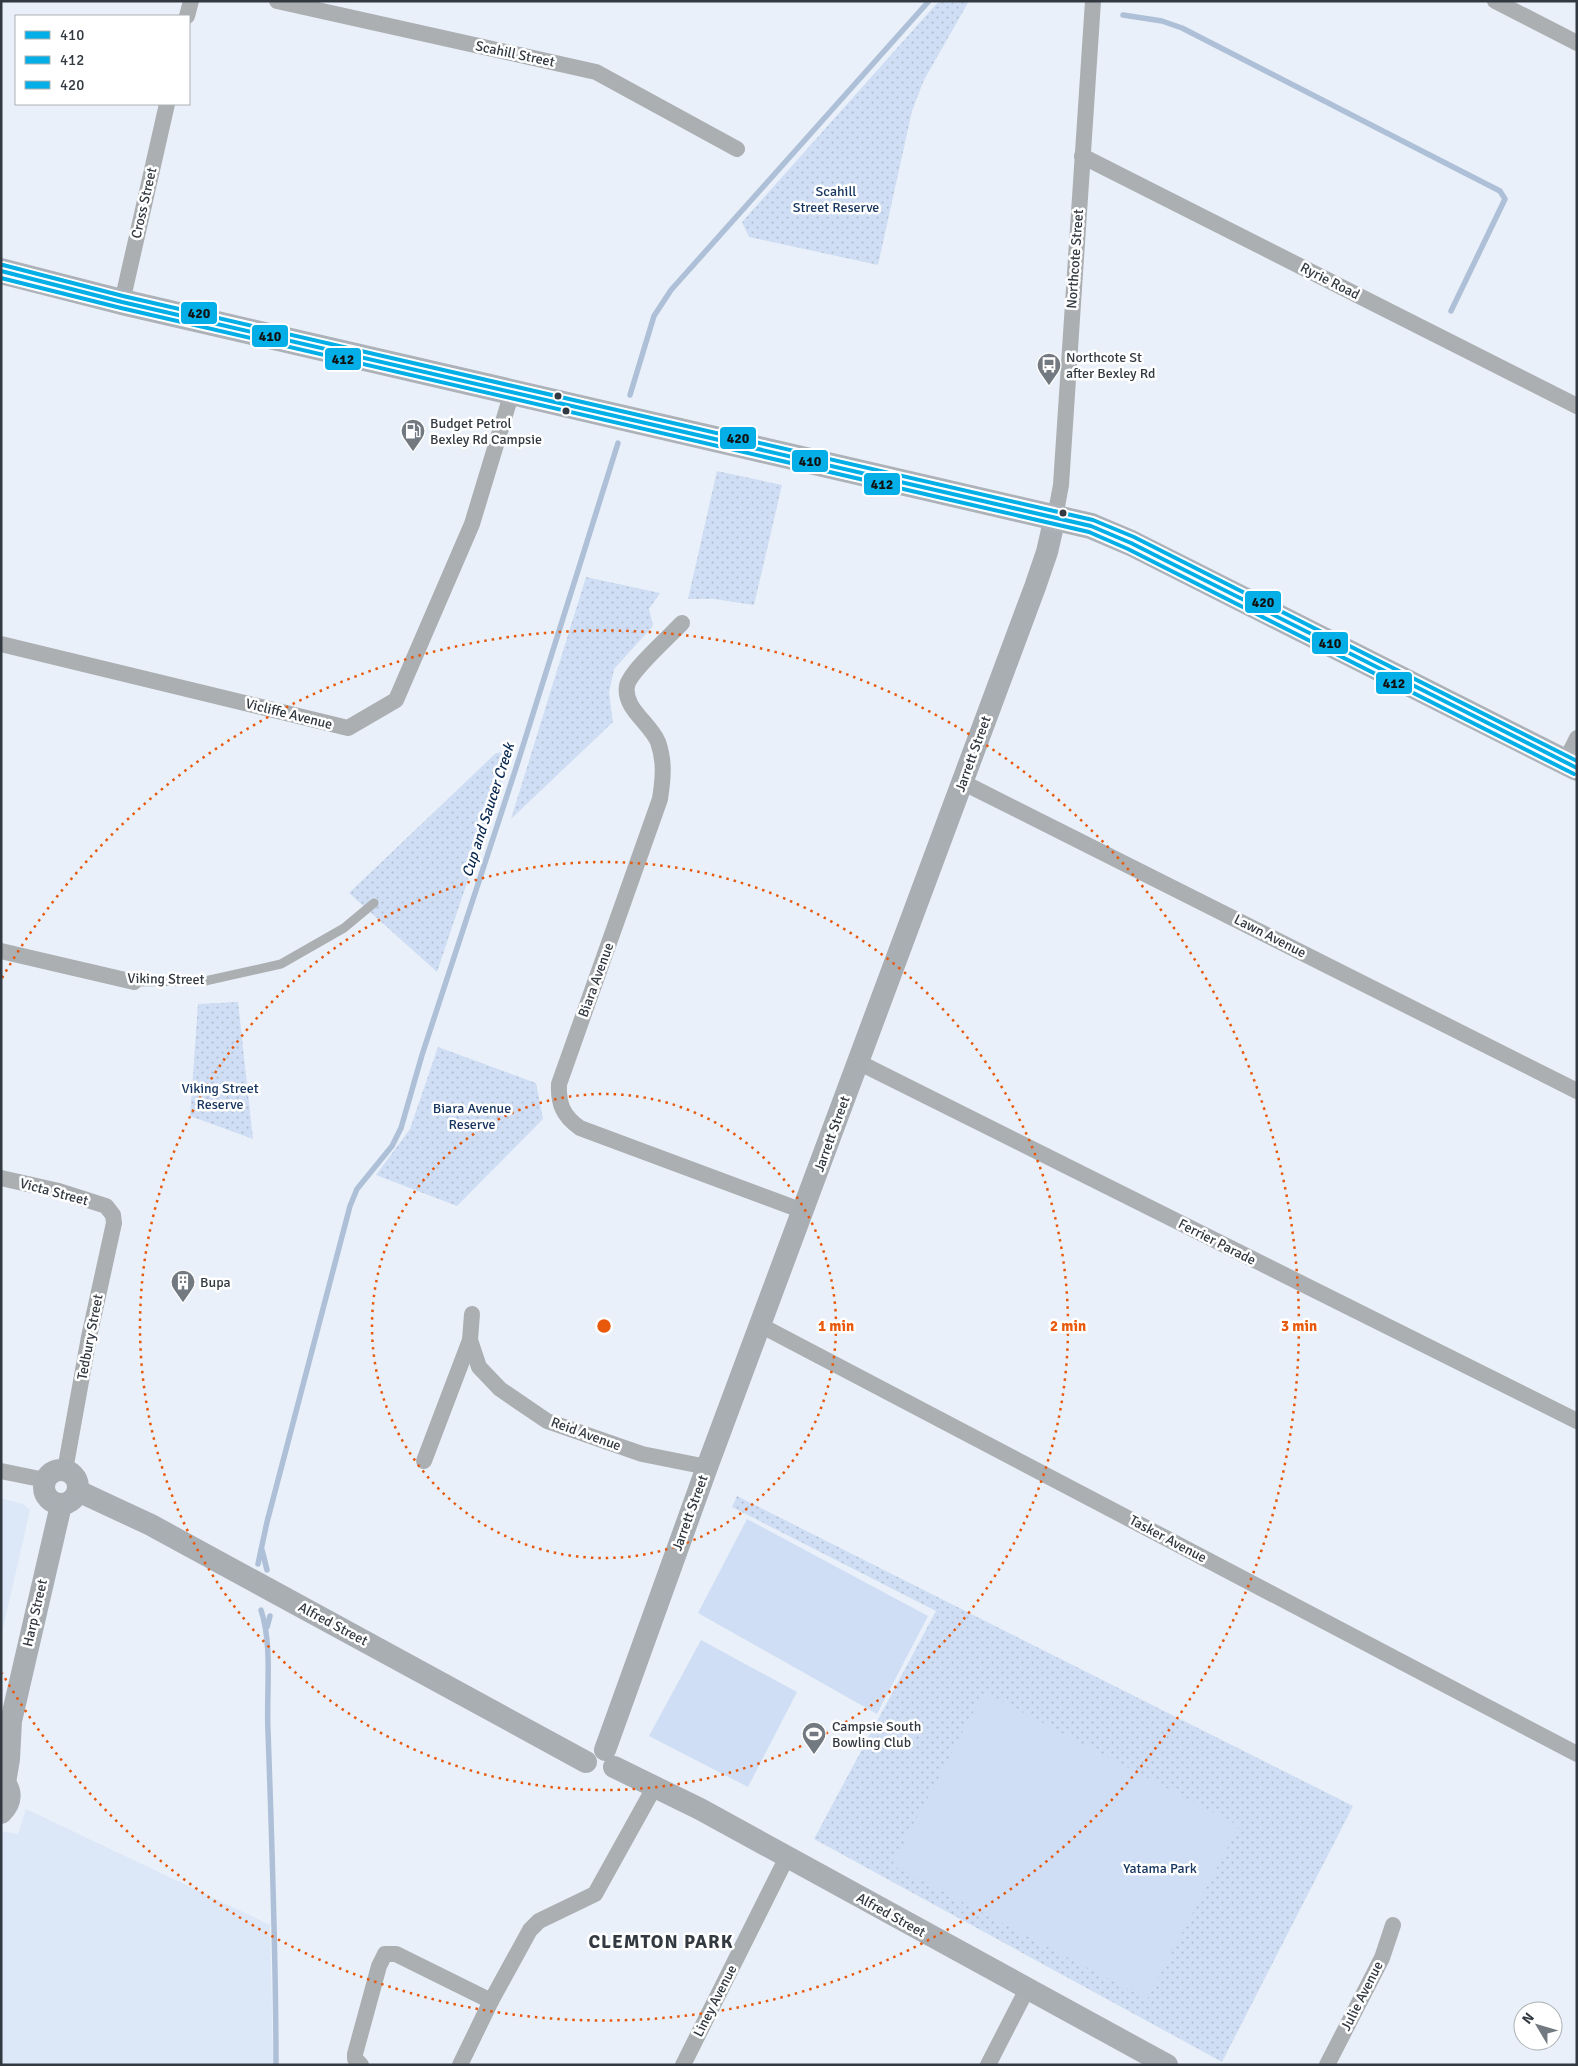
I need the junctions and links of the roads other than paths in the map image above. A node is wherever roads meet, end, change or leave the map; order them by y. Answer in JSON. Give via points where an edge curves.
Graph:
{"nodes":[{"id":1,"x":191,"y":1,"type":"edge"},
{"id":2,"x":277,"y":1,"type":"edge"},
{"id":3,"x":1093,"y":1,"type":"edge"},
{"id":4,"x":1495,"y":1,"type":"edge"},
{"id":5,"x":187,"y":15,"type":"edge"},
{"id":6,"x":1577,"y":43,"type":"edge"},
{"id":7,"x":167,"y":105,"type":"edge"},
{"id":8,"x":737,"y":149,"type":"dead end"},
{"id":9,"x":1082,"y":156,"type":"junction"},
{"id":10,"x":1,"y":271,"type":"edge"},
{"id":11,"x":122,"y":302,"type":"junction"},
{"id":12,"x":512,"y":392,"type":"junction"},
{"id":13,"x":1577,"y":406,"type":"edge"},
{"id":14,"x":1055,"y":517,"type":"junction"},
{"id":15,"x":682,"y":623,"type":"dead end"},
{"id":16,"x":1,"y":644,"type":"edge"},
{"id":17,"x":1577,"y":738,"type":"edge"},
{"id":18,"x":1571,"y":765,"type":"edge"},
{"id":19,"x":962,"y":782,"type":"junction"},
{"id":20,"x":374,"y":903,"type":"dead end"},
{"id":21,"x":1,"y":951,"type":"edge"},
{"id":22,"x":134,"y":982,"type":"joint"},
{"id":23,"x":858,"y":1062,"type":"junction"},
{"id":24,"x":1577,"y":1091,"type":"edge"},
{"id":25,"x":1,"y":1178,"type":"edge"},
{"id":26,"x":106,"y":1206,"type":"joint"},
{"id":27,"x":803,"y":1211,"type":"junction"},
{"id":28,"x":472,"y":1314,"type":"dead end"},
{"id":29,"x":760,"y":1325,"type":"junction"},
{"id":30,"x":470,"y":1340,"type":"junction"},
{"id":31,"x":1577,"y":1421,"type":"edge"},
{"id":32,"x":424,"y":1461,"type":"dead end"},
{"id":33,"x":707,"y":1467,"type":"junction"},
{"id":34,"x":1,"y":1470,"type":"edge"},
{"id":35,"x":55,"y":1475,"type":"junction"},
{"id":36,"x":69,"y":1498,"type":"junction"},
{"id":37,"x":11,"y":1721,"type":"junction"},
{"id":38,"x":1,"y":1741,"type":"edge"},
{"id":39,"x":1577,"y":1754,"type":"edge"},
{"id":40,"x":602,"y":1760,"type":"junction"},
{"id":41,"x":3,"y":1781,"type":"edge"},
{"id":42,"x":655,"y":1786,"type":"junction"},
{"id":43,"x":1,"y":1813,"type":"edge"},
{"id":44,"x":787,"y":1857,"type":"junction"},
{"id":45,"x":1393,"y":1925,"type":"dead end"},
{"id":46,"x":1027,"y":1989,"type":"junction"},
{"id":47,"x":491,"y":2001,"type":"junction"},
{"id":48,"x":361,"y":2065,"type":"edge"},
{"id":49,"x":460,"y":2065,"type":"edge"},
{"id":50,"x":683,"y":2065,"type":"edge"},
{"id":51,"x":988,"y":2065,"type":"edge"},
{"id":52,"x":1167,"y":2065,"type":"edge"},
{"id":53,"x":1327,"y":2065,"type":"edge"}],
"edges":[{"from":1,"to":5,"type":"street"},
{"from":2,"to":8,"type":"street","name":"Scahill Street","via":[[596,72]]},
{"from":3,"to":9,"type":"street","name":"Northcote Street"},
{"from":4,"to":6,"type":"street"},
{"from":7,"to":11,"type":"street","name":"Cross Street"},
{"from":9,"to":13,"type":"street","name":"Ryrie Road"},
{"from":9,"to":14,"type":"street","name":"Northcote Street","via":[[1061,485]]},
{"from":10,"to":11,"type":"main road"},
{"from":11,"to":12,"type":"main road"},
{"from":12,"to":14,"type":"main road"},
{"from":12,"to":16,"type":"street","name":"Vicliffe Avenue","via":[[472,524],[396,700],[348,728]]},
{"from":14,"to":18,"type":"main road","via":[[1091,526],[1131,543]]},
{"from":14,"to":19,"type":"street","name":"Jarrett Street","via":[[1035,587]]},
{"from":15,"to":27,"type":"street","name":"Biara Avenue","via":[[633,673],[627,686],[628,701],[657,741],[665,771],[660,799],[559,1084],[558,1098],[570,1121],[580,1128]]},
{"from":17,"to":18,"type":"street"},
{"from":19,"to":23,"type":"street","name":"Jarrett Street"},
{"from":19,"to":24,"type":"street","name":"Lawn Avenue"},
{"from":20,"to":22,"type":"lane","name":"Viking Street","via":[[344,928],[281,964],[205,981]]},
{"from":21,"to":22,"type":"street","name":"Viking Street"},
{"from":23,"to":27,"type":"street","name":"Jarrett Street"},
{"from":23,"to":31,"type":"street","name":"Ferrier Parade"},
{"from":25,"to":26,"type":"street","name":"Victa Street"},
{"from":26,"to":35,"type":"street","name":"Tedbury Street","via":[[113,1215],[114,1223]]},
{"from":27,"to":29,"type":"street","name":"Jarrett Street"},
{"from":28,"to":30,"type":"street","name":"Reid Avenue"},
{"from":29,"to":33,"type":"street","name":"Jarrett Street"},
{"from":29,"to":39,"type":"street","name":"Tasker Avenue"},
{"from":30,"to":32,"type":"street","name":"Reid Avenue"},
{"from":30,"to":33,"type":"street","name":"Reid Avenue","via":[[479,1367],[500,1389],[547,1420],[642,1454]]},
{"from":33,"to":40,"type":"street","name":"Jarrett Street"},
{"from":34,"to":35,"type":"street"},
{"from":35,"to":36,"type":"street","via":[[77,1480]]},
{"from":35,"to":36,"type":"street","name":"Alfred Street","via":[[44,1492],[46,1497],[55,1504]]},
{"from":36,"to":37,"type":"street","name":"Harp Street"},
{"from":36,"to":40,"type":"street","name":"Alfred Street","via":[[151,1524],[282,1597]]},
{"from":37,"to":38,"type":"street","name":"Harp Street"},
{"from":37,"to":41,"type":"street","name":"Harp Street","via":[[9,1760]]},
{"from":40,"to":42,"type":"street","name":"Alfred Street"},
{"from":41,"to":43,"type":"street","name":"Harp Street","via":[[9,1790],[10,1801]]},
{"from":42,"to":44,"type":"street","name":"Alfred Street"},
{"from":42,"to":47,"type":"street","via":[[595,1894],[539,1921],[530,1930]]},
{"from":44,"to":46,"type":"street","name":"Alfred Street"},
{"from":44,"to":50,"type":"street","name":"Liney Avenue"},
{"from":45,"to":53,"type":"street","name":"Julie Avenue","via":[[1382,1958]]},
{"from":46,"to":51,"type":"street"},
{"from":46,"to":52,"type":"street","name":"Alfred Street"},
{"from":47,"to":48,"type":"street","via":[[396,1954],[385,1954],[355,2054]]},
{"from":47,"to":49,"type":"street"}]}
